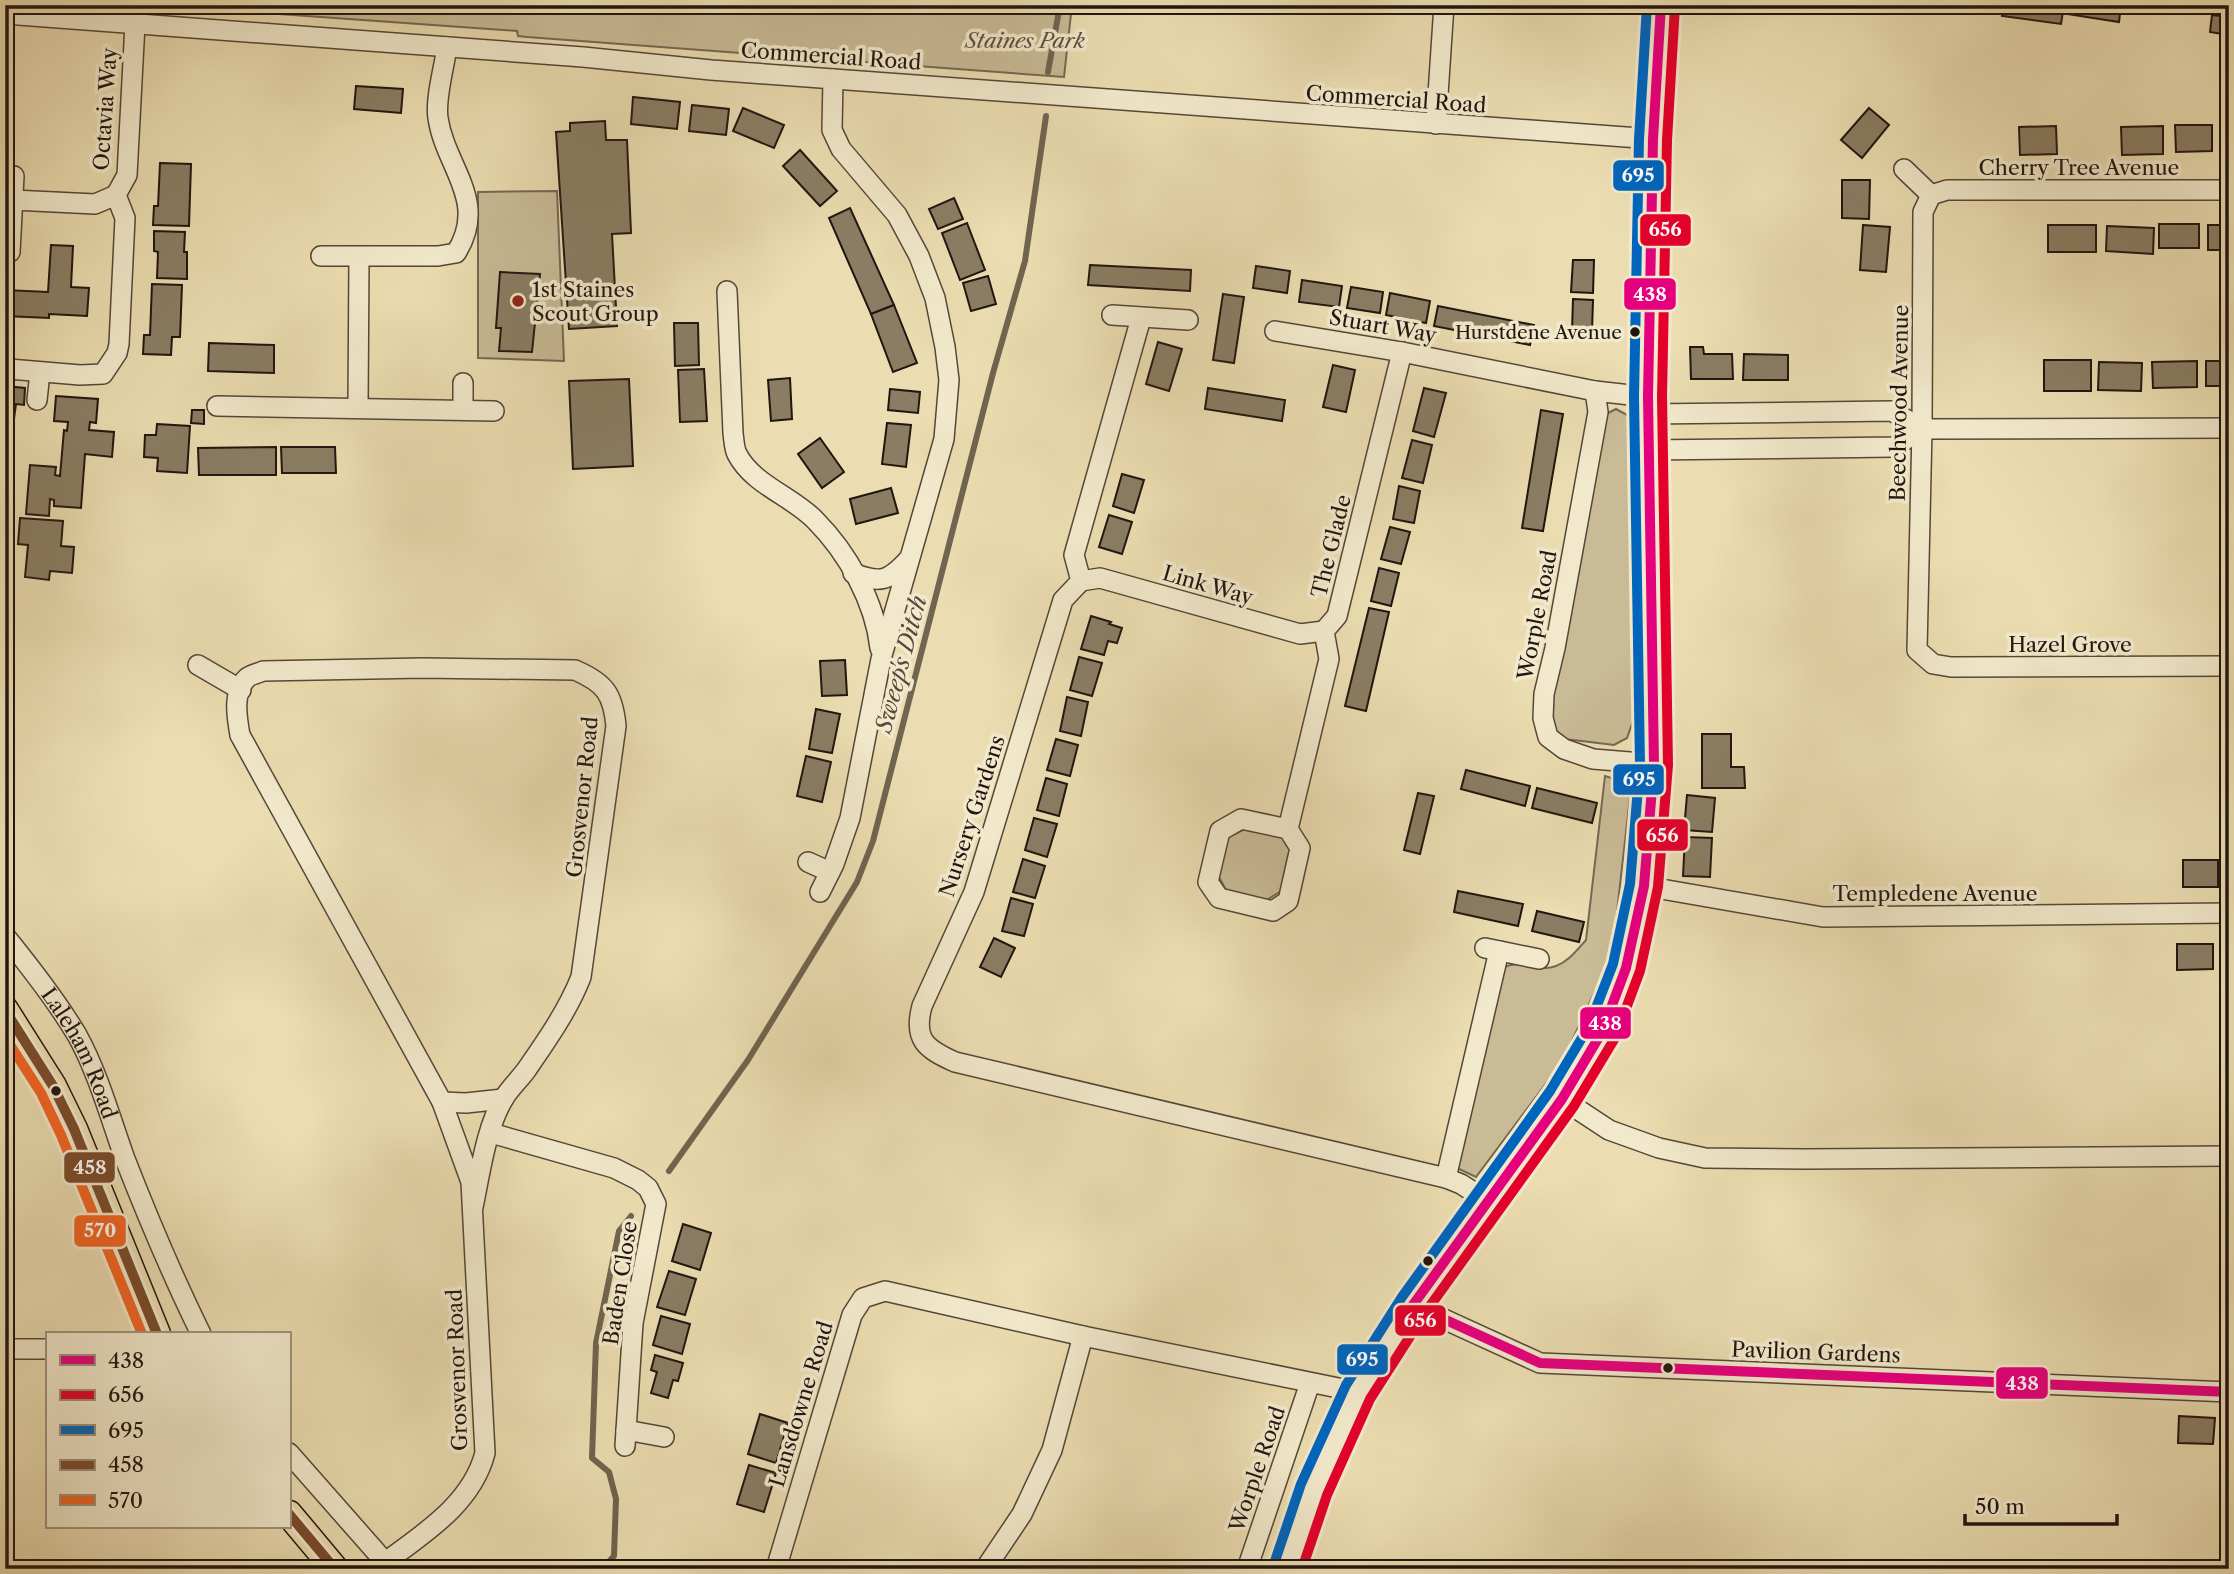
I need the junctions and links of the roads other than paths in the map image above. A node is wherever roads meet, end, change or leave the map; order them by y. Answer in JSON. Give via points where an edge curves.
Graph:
{"nodes":[{"id":1,"x":1444,"y":5,"type":"edge"},
{"id":2,"x":1661,"y":5,"type":"edge"},
{"id":3,"x":5,"y":14,"type":"edge"},
{"id":4,"x":135,"y":24,"type":"junction"},
{"id":5,"x":447,"y":47,"type":"junction"},
{"id":6,"x":833,"y":79,"type":"junction"},
{"id":7,"x":1436,"y":124,"type":"junction"},
{"id":8,"x":1653,"y":139,"type":"junction"},
{"id":9,"x":1904,"y":169,"type":"dead end"},
{"id":10,"x":15,"y":176,"type":"dead end"},
{"id":11,"x":2229,"y":190,"type":"edge"},
{"id":12,"x":116,"y":195,"type":"junction"},
{"id":13,"x":1931,"y":195,"type":"junction"},
{"id":14,"x":13,"y":200,"type":"junction"},
{"id":15,"x":10,"y":252,"type":"dead end"},
{"id":16,"x":321,"y":256,"type":"dead end"},
{"id":17,"x":359,"y":257,"type":"junction"},
{"id":18,"x":727,"y":291,"type":"dead end"},
{"id":19,"x":1112,"y":315,"type":"dead end"},
{"id":20,"x":1141,"y":318,"type":"junction"},
{"id":21,"x":1188,"y":320,"type":"dead end"},
{"id":22,"x":1275,"y":331,"type":"dead end"},
{"id":23,"x":1402,"y":352,"type":"junction"},
{"id":24,"x":9,"y":369,"type":"dead end"},
{"id":25,"x":40,"y":372,"type":"junction"},
{"id":26,"x":463,"y":383,"type":"dead end"},
{"id":27,"x":1595,"y":391,"type":"junction"},
{"id":28,"x":37,"y":400,"type":"dead end"},
{"id":29,"x":217,"y":406,"type":"dead end"},
{"id":30,"x":1648,"y":406,"type":"junction"},
{"id":31,"x":358,"y":408,"type":"junction"},
{"id":32,"x":463,"y":409,"type":"junction"},
{"id":33,"x":494,"y":411,"type":"dead end"},
{"id":34,"x":2229,"y":428,"type":"edge"},
{"id":35,"x":1922,"y":429,"type":"junction"},
{"id":36,"x":1648,"y":450,"type":"junction"},
{"id":37,"x":910,"y":557,"type":"junction"},
{"id":38,"x":853,"y":573,"type":"junction"},
{"id":39,"x":1081,"y":581,"type":"junction"},
{"id":40,"x":1324,"y":631,"type":"junction"},
{"id":41,"x":1917,"y":650,"type":"joint"},
{"id":42,"x":881,"y":659,"type":"junction"},
{"id":43,"x":198,"y":665,"type":"dead end"},
{"id":44,"x":2229,"y":666,"type":"edge"},
{"id":45,"x":241,"y":690,"type":"junction"},
{"id":46,"x":1654,"y":764,"type":"junction"},
{"id":47,"x":1288,"y":829,"type":"junction"},
{"id":48,"x":808,"y":862,"type":"dead end"},
{"id":49,"x":830,"y":872,"type":"junction"},
{"id":50,"x":1644,"y":886,"type":"junction"},
{"id":51,"x":820,"y":892,"type":"dead end"},
{"id":52,"x":2229,"y":913,"type":"edge"},
{"id":53,"x":5,"y":936,"type":"edge"},
{"id":54,"x":1539,"y":959,"type":"dead end"},
{"id":55,"x":5,"y":1010,"type":"edge"},
{"id":56,"x":503,"y":1099,"type":"junction"},
{"id":57,"x":1562,"y":1099,"type":"junction"},
{"id":58,"x":442,"y":1102,"type":"junction"},
{"id":59,"x":491,"y":1133,"type":"junction"},
{"id":60,"x":2229,"y":1156,"type":"edge"},
{"id":61,"x":1446,"y":1178,"type":"junction"},
{"id":62,"x":1489,"y":1202,"type":"junction"},
{"id":63,"x":473,"y":1207,"type":"junction"},
{"id":64,"x":1413,"y":1305,"type":"junction"},
{"id":65,"x":156,"y":1332,"type":"edge"},
{"id":66,"x":200,"y":1332,"type":"edge"},
{"id":67,"x":1083,"y":1336,"type":"junction"},
{"id":68,"x":5,"y":1349,"type":"edge"},
{"id":69,"x":46,"y":1349,"type":"edge"},
{"id":70,"x":1310,"y":1383,"type":"junction"},
{"id":71,"x":1358,"y":1392,"type":"junction"},
{"id":72,"x":2229,"y":1392,"type":"edge"},
{"id":73,"x":664,"y":1437,"type":"dead end"},
{"id":74,"x":290,"y":1454,"type":"edge"},
{"id":75,"x":290,"y":1515,"type":"edge"},
{"id":76,"x":380,"y":1566,"type":"edge"},
{"id":77,"x":335,"y":1569,"type":"edge"},
{"id":78,"x":776,"y":1569,"type":"edge"},
{"id":79,"x":985,"y":1569,"type":"edge"},
{"id":80,"x":1247,"y":1569,"type":"edge"},
{"id":81,"x":1287,"y":1569,"type":"edge"}],
"edges":[{"from":1,"to":7,"type":"street"},
{"from":2,"to":8,"type":"street"},
{"from":3,"to":4,"type":"street","name":"Commercial Road"},
{"from":4,"to":5,"type":"street","name":"Commercial Road"},
{"from":4,"to":12,"type":"street","name":"Octavia Way","via":[[127,174]]},
{"from":5,"to":6,"type":"street","name":"Commercial Road"},
{"from":5,"to":17,"type":"street","via":[[437,114],[441,135],[464,183],[468,216],[464,240],[456,253],[438,256]]},
{"from":6,"to":7,"type":"street","name":"Commercial Road"},
{"from":6,"to":37,"type":"street","via":[[831,130],[841,149],[897,215],[919,256],[935,298],[945,347],[949,380],[944,439]]},
{"from":7,"to":8,"type":"street","name":"Commercial Road"},
{"from":8,"to":30,"type":"street"},
{"from":9,"to":13,"type":"street"},
{"from":10,"to":14,"type":"street"},
{"from":11,"to":13,"type":"street","name":"Cherry Tree Avenue","via":[[1947,190]]},
{"from":12,"to":14,"type":"street","name":"Octavia Way","via":[[95,204]]},
{"from":12,"to":25,"type":"street","name":"Octavia Way","via":[[125,218],[117,353],[103,374]]},
{"from":13,"to":35,"type":"street","name":"Beechwood Avenue","via":[[1923,212]]},
{"from":14,"to":15,"type":"street"},
{"from":16,"to":17,"type":"street"},
{"from":17,"to":31,"type":"street"},
{"from":18,"to":38,"type":"street","via":[[736,453],[751,471],[814,518]]},
{"from":19,"to":20,"type":"street"},
{"from":20,"to":21,"type":"street"},
{"from":20,"to":39,"type":"street","via":[[1074,555]]},
{"from":22,"to":23,"type":"street","name":"Stuart Way"},
{"from":23,"to":27,"type":"street","name":"Stuart Way"},
{"from":23,"to":40,"type":"street","name":"The Glade","via":[[1337,616]]},
{"from":24,"to":25,"type":"street","name":"Octavia Way"},
{"from":25,"to":28,"type":"street"},
{"from":26,"to":32,"type":"street"},
{"from":27,"to":30,"type":"street","name":"Stuart Way"},
{"from":27,"to":46,"type":"street","name":"Worple Road","via":[[1598,412],[1543,718],[1548,737],[1564,750],[1593,759]]},
{"from":29,"to":31,"type":"street"},
{"from":30,"to":35,"type":"street","via":[[1892,411]]},
{"from":30,"to":36,"type":"street"},
{"from":31,"to":32,"type":"street"},
{"from":32,"to":33,"type":"street"},
{"from":34,"to":35,"type":"street"},
{"from":35,"to":36,"type":"street","via":[[1894,447]]},
{"from":35,"to":41,"type":"street","name":"Beechwood Avenue"},
{"from":36,"to":46,"type":"street"},
{"from":37,"to":38,"type":"street","via":[[894,575],[873,581]]},
{"from":37,"to":42,"type":"street"},
{"from":38,"to":42,"type":"street","via":[[877,626]]},
{"from":39,"to":40,"type":"street","name":"Link Way","via":[[1100,578],[1300,634]]},
{"from":39,"to":61,"type":"street","name":"Nursery Gardens","via":[[1063,600],[974,892],[922,1006],[918,1023],[923,1041],[955,1062]]},
{"from":40,"to":47,"type":"street","name":"The Glade","via":[[1329,659]]},
{"from":41,"to":44,"type":"street","name":"Hazel Grove","via":[[1933,664],[1951,667]]},
{"from":42,"to":49,"type":"street","via":[[850,818]]},
{"from":43,"to":45,"type":"street"},
{"from":45,"to":56,"type":"street","name":"Grosvenor Road","via":[[247,678],[263,671],[544,669],[575,670],[590,677],[611,698],[617,726],[582,977],[526,1072]]},
{"from":45,"to":58,"type":"street","name":"Grosvenor Road","via":[[236,715],[240,735]]},
{"from":46,"to":50,"type":"street"},
{"from":47,"to":47,"type":"street","via":[[1300,848],[1288,901],[1273,911],[1219,898],[1208,882],[1220,831],[1241,819]]},
{"from":48,"to":49,"type":"street"},
{"from":49,"to":51,"type":"street"},
{"from":50,"to":52,"type":"street","name":"Templedene Avenue","via":[[1823,917]]},
{"from":50,"to":57,"type":"street","via":[[1626,968],[1602,1032]]},
{"from":53,"to":66,"type":"street","name":"Laleham Road","via":[[43,982],[78,1037],[171,1272]]},
{"from":54,"to":61,"type":"street","via":[[1492,950]]},
{"from":55,"to":65,"type":"main road","name":"Laleham Road","via":[[74,1129]]},
{"from":56,"to":58,"type":"street"},
{"from":56,"to":59,"type":"street","name":"Grosvenor Road"},
{"from":57,"to":60,"type":"street","via":[[1609,1130],[1705,1158]]},
{"from":57,"to":62,"type":"street"},
{"from":58,"to":63,"type":"street","name":"Grosvenor Road","via":[[471,1182]]},
{"from":59,"to":63,"type":"street","name":"Grosvenor Road"},
{"from":59,"to":73,"type":"street","name":"Baden Close","via":[[614,1168],[648,1188],[656,1204],[633,1323],[626,1438]]},
{"from":61,"to":62,"type":"street","name":"Nursery Gardens"},
{"from":62,"to":64,"type":"street"},
{"from":63,"to":76,"type":"street","name":"Grosvenor Road","via":[[485,1453],[480,1472],[448,1513]]},
{"from":64,"to":71,"type":"street"},
{"from":64,"to":72,"type":"street","name":"Pavilion Gardens","via":[[1540,1363]]},
{"from":67,"to":70,"type":"street","name":"Lansdowne Road"},
{"from":67,"to":78,"type":"street","name":"Lansdowne Road","via":[[885,1291],[863,1298],[852,1315]]},
{"from":67,"to":79,"type":"street","via":[[1052,1450],[1022,1514]]},
{"from":68,"to":69,"type":"street"},
{"from":70,"to":71,"type":"street","name":"Lansdowne Road"},
{"from":70,"to":80,"type":"street","name":"Worple Road"},
{"from":71,"to":81,"type":"street","via":[[1314,1490]]},
{"from":74,"to":76,"type":"street"},
{"from":75,"to":77,"type":"main road"}]}
